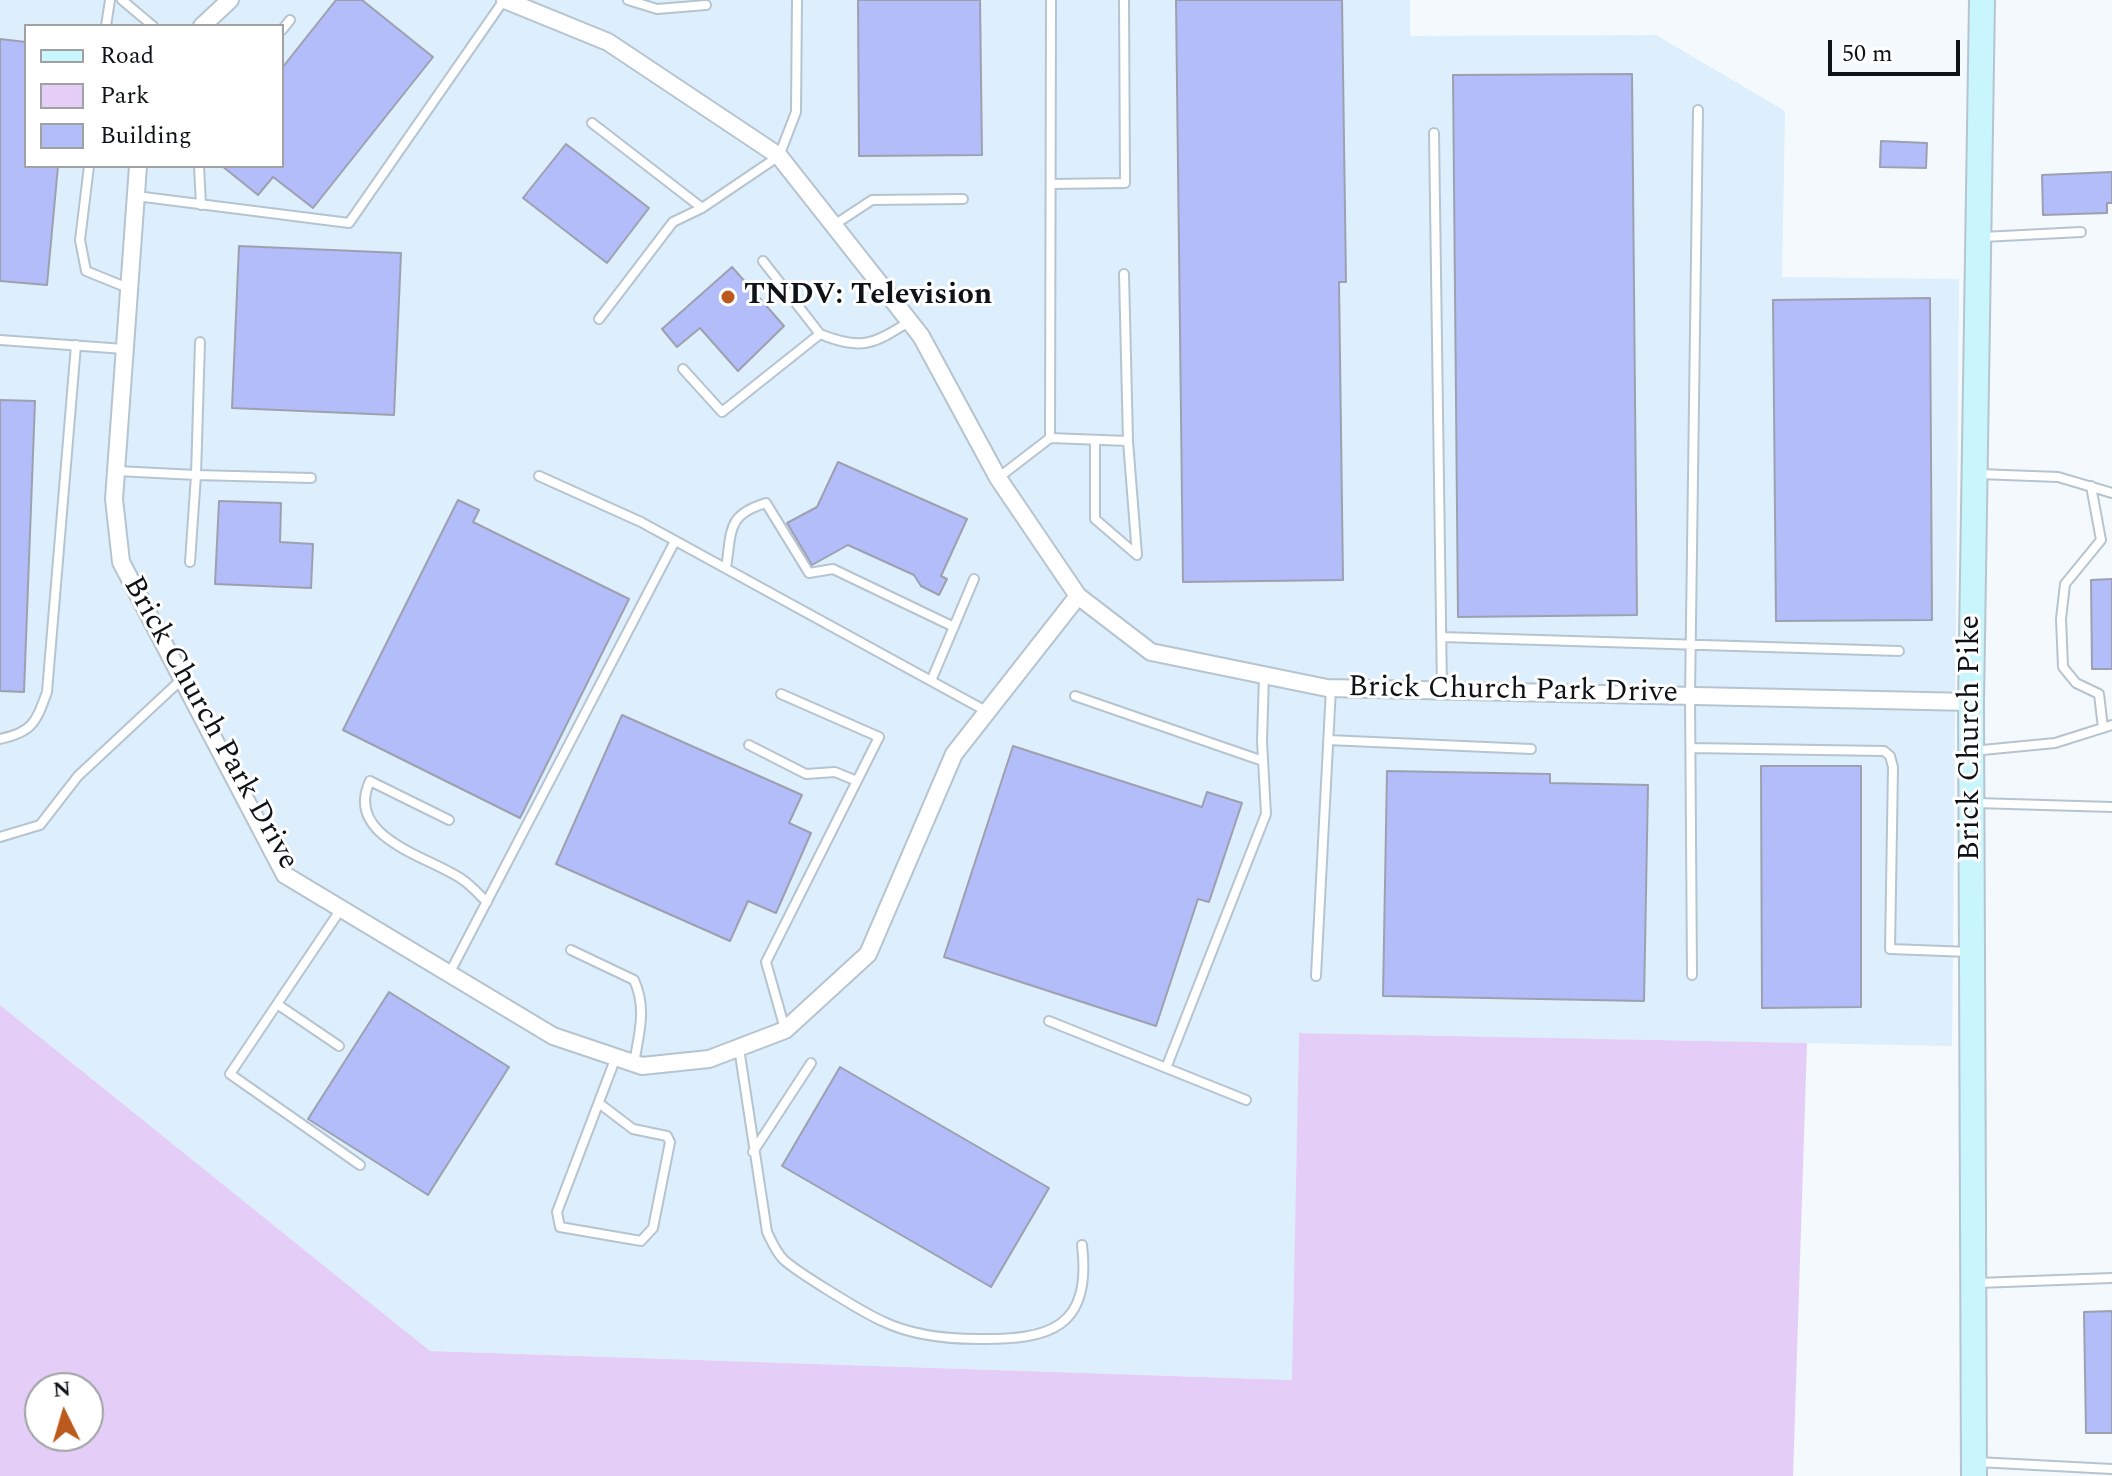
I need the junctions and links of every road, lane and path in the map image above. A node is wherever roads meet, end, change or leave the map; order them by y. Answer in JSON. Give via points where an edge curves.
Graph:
{"nodes":[{"id":1,"x":110,"y":0,"type":"edge"},
{"id":2,"x":122,"y":0,"type":"edge"},
{"id":3,"x":230,"y":0,"type":"edge"},
{"id":4,"x":504,"y":0,"type":"edge"},
{"id":5,"x":628,"y":0,"type":"edge"},
{"id":6,"x":797,"y":0,"type":"edge"},
{"id":7,"x":1051,"y":0,"type":"edge"},
{"id":8,"x":1124,"y":0,"type":"edge"},
{"id":9,"x":1982,"y":0,"type":"edge"},
{"id":10,"x":706,"y":5,"type":"dead end"},
{"id":11,"x":290,"y":20,"type":"dead end"},
{"id":12,"x":106,"y":24,"type":"edge"},
{"id":13,"x":151,"y":24,"type":"edge"},
{"id":14,"x":204,"y":24,"type":"edge"},
{"id":15,"x":284,"y":28,"type":"edge"},
{"id":16,"x":1698,"y":110,"type":"dead end"},
{"id":17,"x":592,"y":123,"type":"dead end"},
{"id":18,"x":1434,"y":133,"type":"dead end"},
{"id":19,"x":779,"y":156,"type":"junction"},
{"id":20,"x":89,"y":168,"type":"edge"},
{"id":21,"x":138,"y":168,"type":"edge"},
{"id":22,"x":199,"y":168,"type":"edge"},
{"id":23,"x":1052,"y":184,"type":"junction"},
{"id":24,"x":136,"y":196,"type":"junction"},
{"id":25,"x":963,"y":199,"type":"dead end"},
{"id":26,"x":201,"y":205,"type":"junction"},
{"id":27,"x":702,"y":208,"type":"junction"},
{"id":28,"x":834,"y":225,"type":"junction"},
{"id":29,"x":2081,"y":232,"type":"dead end"},
{"id":30,"x":1978,"y":237,"type":"junction"},
{"id":31,"x":763,"y":261,"type":"dead end"},
{"id":32,"x":1124,"y":274,"type":"dead end"},
{"id":33,"x":129,"y":289,"type":"junction"},
{"id":34,"x":599,"y":319,"type":"dead end"},
{"id":35,"x":910,"y":321,"type":"junction"},
{"id":36,"x":820,"y":334,"type":"junction"},
{"id":37,"x":0,"y":340,"type":"edge"},
{"id":38,"x":200,"y":342,"type":"dead end"},
{"id":39,"x":76,"y":345,"type":"junction"},
{"id":40,"x":125,"y":349,"type":"junction"},
{"id":41,"x":683,"y":369,"type":"dead end"},
{"id":42,"x":1050,"y":438,"type":"junction"},
{"id":43,"x":1095,"y":440,"type":"junction"},
{"id":44,"x":1128,"y":441,"type":"junction"},
{"id":45,"x":117,"y":471,"type":"junction"},
{"id":46,"x":1974,"y":474,"type":"junction"},
{"id":47,"x":196,"y":475,"type":"junction"},
{"id":48,"x":539,"y":476,"type":"dead end"},
{"id":49,"x":311,"y":478,"type":"dead end"},
{"id":50,"x":998,"y":478,"type":"junction"},
{"id":51,"x":2091,"y":486,"type":"junction"},
{"id":52,"x":2112,"y":493,"type":"edge"},
{"id":53,"x":675,"y":541,"type":"junction"},
{"id":54,"x":190,"y":562,"type":"dead end"},
{"id":55,"x":726,"y":568,"type":"junction"},
{"id":56,"x":974,"y":579,"type":"dead end"},
{"id":57,"x":1078,"y":596,"type":"junction"},
{"id":58,"x":954,"y":627,"type":"junction"},
{"id":59,"x":1441,"y":637,"type":"junction"},
{"id":60,"x":1691,"y":644,"type":"junction"},
{"id":61,"x":1899,"y":651,"type":"dead end"},
{"id":62,"x":1264,"y":675,"type":"junction"},
{"id":63,"x":182,"y":679,"type":"junction"},
{"id":64,"x":931,"y":681,"type":"junction"},
{"id":65,"x":1331,"y":688,"type":"junction"},
{"id":66,"x":1442,"y":691,"type":"junction"},
{"id":67,"x":781,"y":694,"type":"dead end"},
{"id":68,"x":1075,"y":696,"type":"dead end"},
{"id":69,"x":1690,"y":696,"type":"junction"},
{"id":70,"x":1971,"y":702,"type":"junction"},
{"id":71,"x":987,"y":712,"type":"junction"},
{"id":72,"x":2108,"y":727,"type":"edge"},
{"id":73,"x":0,"y":739,"type":"edge"},
{"id":74,"x":1328,"y":740,"type":"junction"},
{"id":75,"x":749,"y":745,"type":"dead end"},
{"id":76,"x":1691,"y":748,"type":"junction"},
{"id":77,"x":1531,"y":749,"type":"dead end"},
{"id":78,"x":1971,"y":751,"type":"junction"},
{"id":79,"x":1263,"y":761,"type":"junction"},
{"id":80,"x":857,"y":781,"type":"junction"},
{"id":81,"x":1971,"y":802,"type":"junction"},
{"id":82,"x":2112,"y":807,"type":"edge"},
{"id":83,"x":449,"y":820,"type":"dead end"},
{"id":84,"x":0,"y":837,"type":"edge"},
{"id":85,"x":487,"y":902,"type":"junction"},
{"id":86,"x":342,"y":909,"type":"junction"},
{"id":87,"x":571,"y":950,"type":"dead end"},
{"id":88,"x":1972,"y":952,"type":"junction"},
{"id":89,"x":449,"y":974,"type":"junction"},
{"id":90,"x":1692,"y":975,"type":"dead end"},
{"id":91,"x":1316,"y":976,"type":"dead end"},
{"id":92,"x":277,"y":1004,"type":"junction"},
{"id":93,"x":1049,"y":1021,"type":"dead end"},
{"id":94,"x":785,"y":1030,"type":"junction"},
{"id":95,"x":339,"y":1046,"type":"dead end"},
{"id":96,"x":739,"y":1048,"type":"junction"},
{"id":97,"x":616,"y":1057,"type":"junction"},
{"id":98,"x":634,"y":1063,"type":"junction"},
{"id":99,"x":811,"y":1063,"type":"dead end"},
{"id":100,"x":1166,"y":1068,"type":"junction"},
{"id":101,"x":1246,"y":1100,"type":"dead end"},
{"id":102,"x":600,"y":1104,"type":"junction"},
{"id":103,"x":753,"y":1153,"type":"junction"},
{"id":104,"x":360,"y":1165,"type":"dead end"},
{"id":105,"x":1082,"y":1245,"type":"dead end"},
{"id":106,"x":2112,"y":1278,"type":"edge"},
{"id":107,"x":1973,"y":1283,"type":"junction"},
{"id":108,"x":1974,"y":1469,"type":"edge"},
{"id":109,"x":2112,"y":1469,"type":"edge"}],
"edges":[{"from":1,"to":12,"type":"lane"},
{"from":2,"to":13,"type":"lane"},
{"from":3,"to":14,"type":"street"},
{"from":4,"to":19,"type":"street","name":"Brick Church Park Drive","via":[[608,42]]},
{"from":4,"to":26,"type":"lane","via":[[349,223]]},
{"from":5,"to":10,"type":"lane","via":[[657,9]]},
{"from":6,"to":19,"type":"lane","via":[[796,112]]},
{"from":7,"to":23,"type":"lane"},
{"from":8,"to":23,"type":"lane","via":[[1125,183]]},
{"from":9,"to":30,"type":"main road","name":"Brick Church Pike"},
{"from":11,"to":15,"type":"lane"},
{"from":16,"to":60,"type":"lane"},
{"from":17,"to":27,"type":"lane"},
{"from":18,"to":59,"type":"lane"},
{"from":19,"to":27,"type":"lane"},
{"from":19,"to":28,"type":"street","name":"Brick Church Park Drive"},
{"from":20,"to":33,"type":"lane","via":[[80,240],[86,271]]},
{"from":21,"to":24,"type":"street","name":"Brick Church Park Drive"},
{"from":22,"to":26,"type":"lane"},
{"from":23,"to":42,"type":"lane"},
{"from":24,"to":26,"type":"lane"},
{"from":24,"to":33,"type":"street","name":"Brick Church Park Drive"},
{"from":25,"to":28,"type":"lane","via":[[872,200]]},
{"from":27,"to":34,"type":"lane","via":[[673,222]]},
{"from":28,"to":35,"type":"street","name":"Brick Church Park Drive"},
{"from":29,"to":30,"type":"lane"},
{"from":30,"to":46,"type":"main road","name":"Brick Church Pike"},
{"from":31,"to":36,"type":"lane"},
{"from":32,"to":44,"type":"lane"},
{"from":33,"to":40,"type":"street","name":"Brick Church Park Drive"},
{"from":35,"to":36,"type":"lane","via":[[867,344]]},
{"from":35,"to":50,"type":"street","name":"Brick Church Park Drive"},
{"from":36,"to":41,"type":"lane","via":[[722,412]]},
{"from":37,"to":39,"type":"lane"},
{"from":38,"to":47,"type":"lane"},
{"from":39,"to":40,"type":"lane"},
{"from":39,"to":73,"type":"lane","via":[[47,692],[36,723]]},
{"from":40,"to":45,"type":"street","name":"Brick Church Park Drive"},
{"from":42,"to":43,"type":"lane"},
{"from":42,"to":50,"type":"lane"},
{"from":43,"to":44,"type":"lane"},
{"from":43,"to":44,"type":"lane","via":[[1095,519],[1137,555]]},
{"from":45,"to":47,"type":"lane"},
{"from":45,"to":63,"type":"street","name":"Brick Church Park Drive","via":[[114,499],[121,562]]},
{"from":46,"to":51,"type":"lane","via":[[2058,477]]},
{"from":46,"to":70,"type":"main road","name":"Brick Church Pike"},
{"from":47,"to":49,"type":"lane"},
{"from":47,"to":54,"type":"lane"},
{"from":48,"to":53,"type":"lane"},
{"from":50,"to":57,"type":"street","name":"Brick Church Park Drive"},
{"from":51,"to":52,"type":"lane"},
{"from":51,"to":72,"type":"lane","via":[[2101,540],[2065,584],[2063,667],[2076,683],[2099,694]]},
{"from":53,"to":55,"type":"lane"},
{"from":53,"to":85,"type":"lane"},
{"from":55,"to":58,"type":"lane","via":[[733,524],[742,510],[766,503],[809,573],[833,569]]},
{"from":55,"to":64,"type":"lane"},
{"from":56,"to":58,"type":"lane"},
{"from":57,"to":62,"type":"street","name":"Brick Church Park Drive","via":[[1151,652]]},
{"from":57,"to":71,"type":"street","name":"Brick Church Park Drive"},
{"from":58,"to":64,"type":"lane"},
{"from":59,"to":60,"type":"lane"},
{"from":59,"to":66,"type":"lane"},
{"from":60,"to":61,"type":"lane"},
{"from":60,"to":69,"type":"lane"},
{"from":62,"to":65,"type":"street","name":"Brick Church Park Drive"},
{"from":62,"to":79,"type":"lane"},
{"from":63,"to":84,"type":"lane","via":[[78,776],[40,825]]},
{"from":63,"to":86,"type":"street","name":"Brick Church Park Drive","via":[[285,875]]},
{"from":64,"to":71,"type":"lane"},
{"from":65,"to":66,"type":"street","name":"Brick Church Park Drive"},
{"from":65,"to":74,"type":"lane"},
{"from":66,"to":69,"type":"street","name":"Brick Church Park Drive"},
{"from":67,"to":80,"type":"lane","via":[[879,737]]},
{"from":68,"to":79,"type":"lane"},
{"from":69,"to":70,"type":"street","name":"Brick Church Park Drive"},
{"from":69,"to":76,"type":"lane"},
{"from":70,"to":78,"type":"main road","name":"Brick Church Pike"},
{"from":71,"to":94,"type":"street","name":"Brick Church Park Drive","via":[[954,754],[868,954]]},
{"from":72,"to":78,"type":"lane","via":[[2055,743]]},
{"from":74,"to":77,"type":"lane"},
{"from":74,"to":91,"type":"lane"},
{"from":75,"to":80,"type":"lane","via":[[806,774],[835,772]]},
{"from":76,"to":88,"type":"lane","via":[[1884,751],[1893,767],[1890,949]]},
{"from":76,"to":90,"type":"lane"},
{"from":78,"to":81,"type":"main road","name":"Brick Church Pike"},
{"from":79,"to":100,"type":"lane","via":[[1266,814]]},
{"from":80,"to":94,"type":"lane","via":[[766,962]]},
{"from":81,"to":82,"type":"lane"},
{"from":81,"to":88,"type":"main road","name":"Brick Church Pike"},
{"from":83,"to":85,"type":"lane","via":[[370,781],[366,806],[386,839],[464,880]]},
{"from":85,"to":89,"type":"lane"},
{"from":86,"to":89,"type":"street","name":"Brick Church Park Drive"},
{"from":86,"to":92,"type":"lane"},
{"from":87,"to":98,"type":"lane","via":[[634,980],[642,1017]]},
{"from":88,"to":107,"type":"main road","name":"Brick Church Pike"},
{"from":89,"to":97,"type":"street","name":"Brick Church Park Drive","via":[[553,1036]]},
{"from":92,"to":95,"type":"lane"},
{"from":92,"to":104,"type":"lane","via":[[230,1074]]},
{"from":93,"to":100,"type":"lane"},
{"from":94,"to":96,"type":"street","name":"Brick Church Park Drive"},
{"from":96,"to":98,"type":"street","name":"Brick Church Park Drive","via":[[709,1059]]},
{"from":96,"to":103,"type":"lane"},
{"from":97,"to":98,"type":"street","name":"Brick Church Park Drive"},
{"from":97,"to":102,"type":"lane"},
{"from":99,"to":103,"type":"lane"},
{"from":100,"to":101,"type":"lane"},
{"from":102,"to":102,"type":"lane","via":[[557,1212],[560,1227],[641,1241],[653,1228],[670,1142],[667,1136],[633,1129]]},
{"from":103,"to":105,"type":"lane","via":[[767,1232],[782,1258],[880,1321],[913,1333],[1025,1340],[1060,1326],[1078,1304],[1085,1271]]},
{"from":106,"to":107,"type":"lane"},
{"from":107,"to":108,"type":"main road","name":"Brick Church Pike"},
{"from":108,"to":109,"type":"lane"}]}
